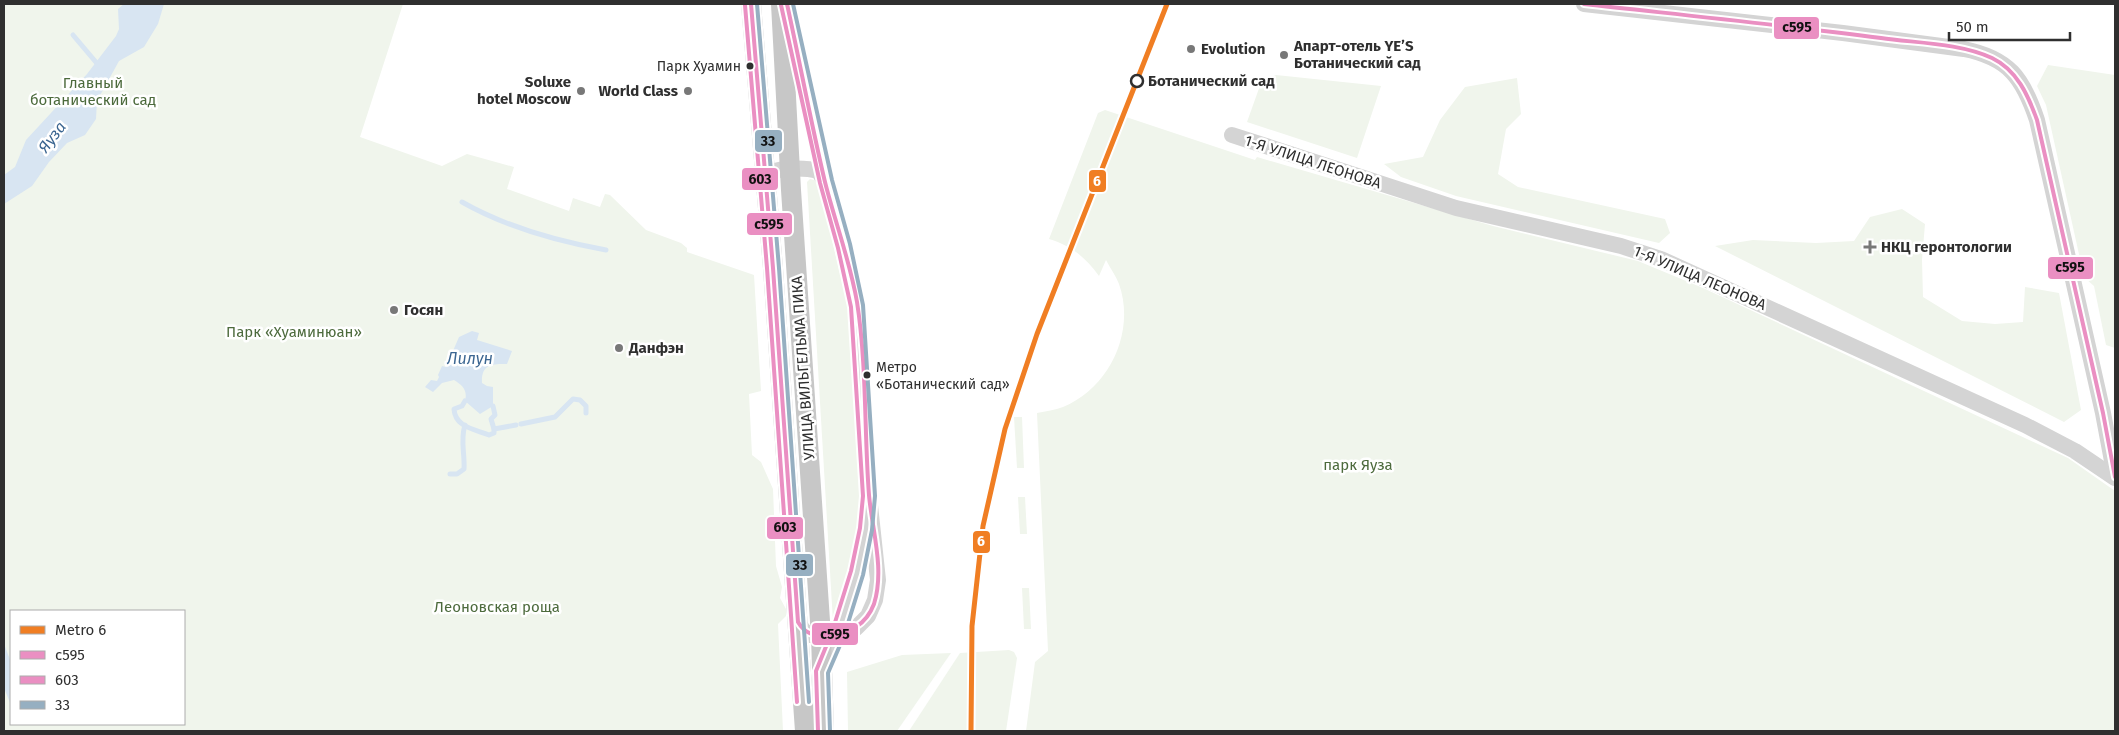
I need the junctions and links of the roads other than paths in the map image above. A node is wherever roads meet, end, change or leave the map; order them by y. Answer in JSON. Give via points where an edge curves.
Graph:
{"nodes":[{"id":1,"x":751,"y":4,"type":"edge"},
{"id":2,"x":781,"y":4,"type":"edge"},
{"id":3,"x":787,"y":4,"type":"edge"},
{"id":4,"x":1584,"y":4,"type":"edge"},
{"id":5,"x":1232,"y":135,"type":"dead end"},
{"id":6,"x":790,"y":169,"type":"junction"},
{"id":7,"x":826,"y":182,"type":"junction"},
{"id":8,"x":766,"y":183,"type":"junction"},
{"id":9,"x":2115,"y":477,"type":"edge"},
{"id":10,"x":869,"y":496,"type":"junction"},
{"id":11,"x":798,"y":622,"type":"junction"},
{"id":12,"x":829,"y":635,"type":"junction"},
{"id":13,"x":805,"y":731,"type":"edge"},
{"id":14,"x":824,"y":731,"type":"edge"}],
"edges":[{"from":1,"to":8,"type":"main road","name":"УЛИЦА ВИЛЬГЕЛЬМА ПИКА"},
{"from":2,"to":6,"type":"main road","name":"УЛИЦА ВИЛЬГЕЛЬМА ПИКА"},
{"from":3,"to":7,"type":"street"},
{"from":4,"to":9,"type":"street","via":[[1964,49],[1983,53],[2007,66],[2021,82],[2037,120]]},
{"from":5,"to":9,"type":"street","name":"1-Я УЛИЦА ЛЕОНОВА","via":[[1456,208],[1621,246],[1661,259],[2025,425],[2075,451]]},
{"from":6,"to":7,"type":"street","via":[[812,169]]},
{"from":6,"to":8,"type":"street","via":[[770,173]]},
{"from":6,"to":12,"type":"main road","name":"УЛИЦА ВИЛЬГЕЛЬМА ПИКА"},
{"from":7,"to":10,"type":"street","via":[[857,306]]},
{"from":8,"to":11,"type":"main road","name":"УЛИЦА ВИЛЬГЕЛЬМА ПИКА"},
{"from":10,"to":12,"type":"street","via":[[857,573]]},
{"from":10,"to":12,"type":"street","via":[[878,580],[875,600],[868,616],[856,628]]},
{"from":11,"to":12,"type":"street","via":[[809,634]]},
{"from":11,"to":13,"type":"main road","name":"УЛИЦА ВИЛЬГЕЛЬМА ПИКА"},
{"from":12,"to":14,"type":"main road","name":"УЛИЦА ВИЛЬГЕЛЬМА ПИКА","via":[[822,672]]}]}
